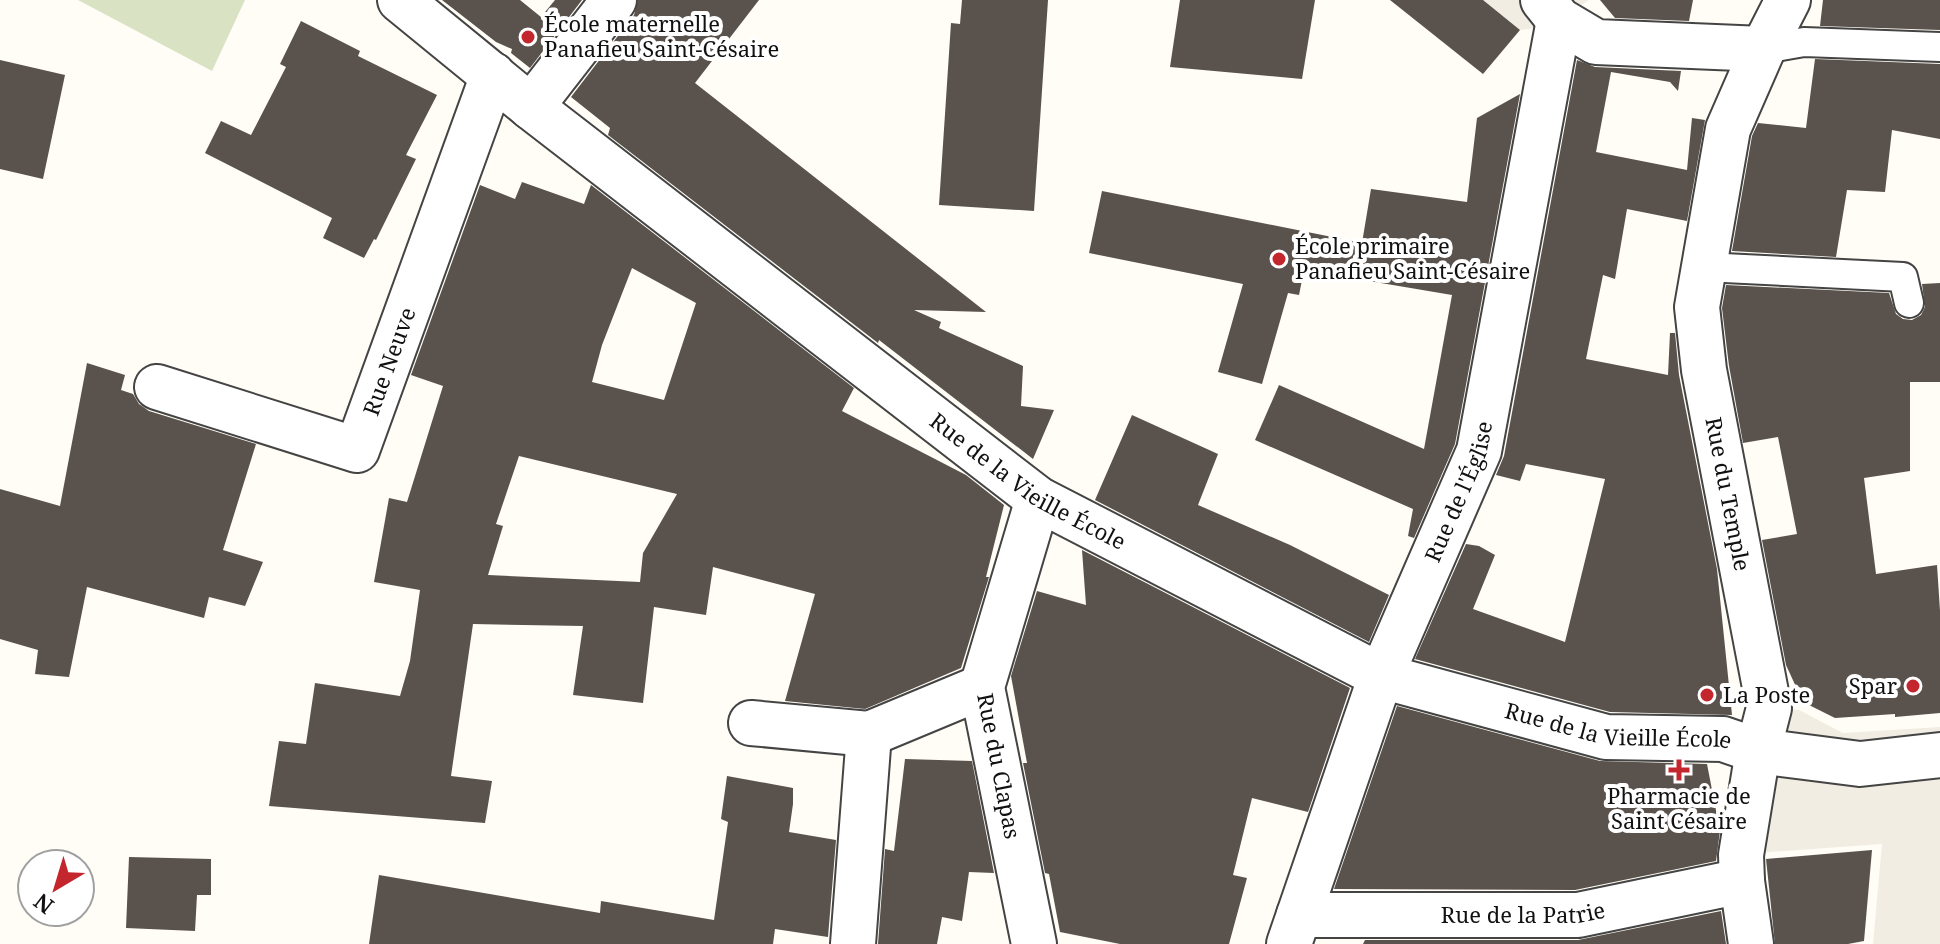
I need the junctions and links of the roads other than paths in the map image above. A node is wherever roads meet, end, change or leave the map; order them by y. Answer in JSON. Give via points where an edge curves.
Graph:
{"nodes":[{"id":1,"x":400,"y":0,"type":"edge"},
{"id":2,"x":614,"y":0,"type":"edge"},
{"id":3,"x":1788,"y":0,"type":"edge"},
{"id":4,"x":1551,"y":10,"type":"edge"},
{"id":5,"x":1940,"y":47,"type":"edge"},
{"id":6,"x":1763,"y":49,"type":"junction"},
{"id":7,"x":493,"y":75,"type":"junction"},
{"id":8,"x":531,"y":107,"type":"junction"},
{"id":9,"x":1704,"y":267,"type":"junction"},
{"id":10,"x":1909,"y":303,"type":"dead end"},
{"id":11,"x":157,"y":387,"type":"dead end"},
{"id":12,"x":1038,"y":499,"type":"junction"},
{"id":13,"x":1381,"y":676,"type":"junction"},
{"id":14,"x":982,"y":687,"type":"junction"},
{"id":15,"x":751,"y":723,"type":"dead end"},
{"id":16,"x":869,"y":734,"type":"junction"},
{"id":17,"x":1758,"y":751,"type":"junction"},
{"id":18,"x":1940,"y":755,"type":"edge"},
{"id":19,"x":1742,"y":881,"type":"junction"},
{"id":20,"x":1294,"y":929,"type":"edge"},
{"id":21,"x":1464,"y":929,"type":"edge"},
{"id":22,"x":853,"y":944,"type":"edge"},
{"id":23,"x":1034,"y":944,"type":"edge"},
{"id":24,"x":1334,"y":944,"type":"edge"},
{"id":25,"x":1751,"y":944,"type":"edge"}],
"edges":[{"from":1,"to":7,"type":"street","name":"Rue de la Vieille École"},
{"from":2,"to":8,"type":"street"},
{"from":3,"to":6,"type":"street","name":"Rue du Temple"},
{"from":4,"to":6,"type":"street","via":[[1596,42]]},
{"from":4,"to":13,"type":"street","name":"Rue de l'Église","via":[[1479,451]]},
{"from":5,"to":6,"type":"lane","via":[[1804,42]]},
{"from":6,"to":9,"type":"street","name":"Rue du Temple","via":[[1728,129]]},
{"from":7,"to":8,"type":"street","name":"Rue de la Vieille École"},
{"from":7,"to":11,"type":"street","name":"Rue Neuve","via":[[357,450]]},
{"from":8,"to":12,"type":"street","name":"Rue de la Vieille École"},
{"from":9,"to":10,"type":"lane","via":[[1903,277]]},
{"from":9,"to":17,"type":"street","name":"Rue du Temple","via":[[1697,307],[1704,370],[1769,708]]},
{"from":12,"to":13,"type":"street","name":"Rue de la Vieille École"},
{"from":12,"to":14,"type":"street","name":"Rue du Clapas"},
{"from":13,"to":17,"type":"street","name":"Rue de la Vieille École","via":[[1606,737],[1723,739]]},
{"from":13,"to":20,"type":"street","name":"Rue de l'Église"},
{"from":14,"to":16,"type":"street"},
{"from":14,"to":23,"type":"street","name":"Rue du Clapas"},
{"from":15,"to":16,"type":"street"},
{"from":16,"to":22,"type":"street"},
{"from":17,"to":18,"type":"street","name":"Rue de la Vieille École","via":[[1860,764]]},
{"from":17,"to":19,"type":"street","name":"Rue du Temple"},
{"from":19,"to":21,"type":"street","name":"Rue de la Patrie","via":[[1578,915]]},
{"from":19,"to":25,"type":"street","name":"Rue du Temple"},
{"from":20,"to":21,"type":"street","name":"Rue de la Patrie"},
{"from":20,"to":24,"type":"street"}]}
